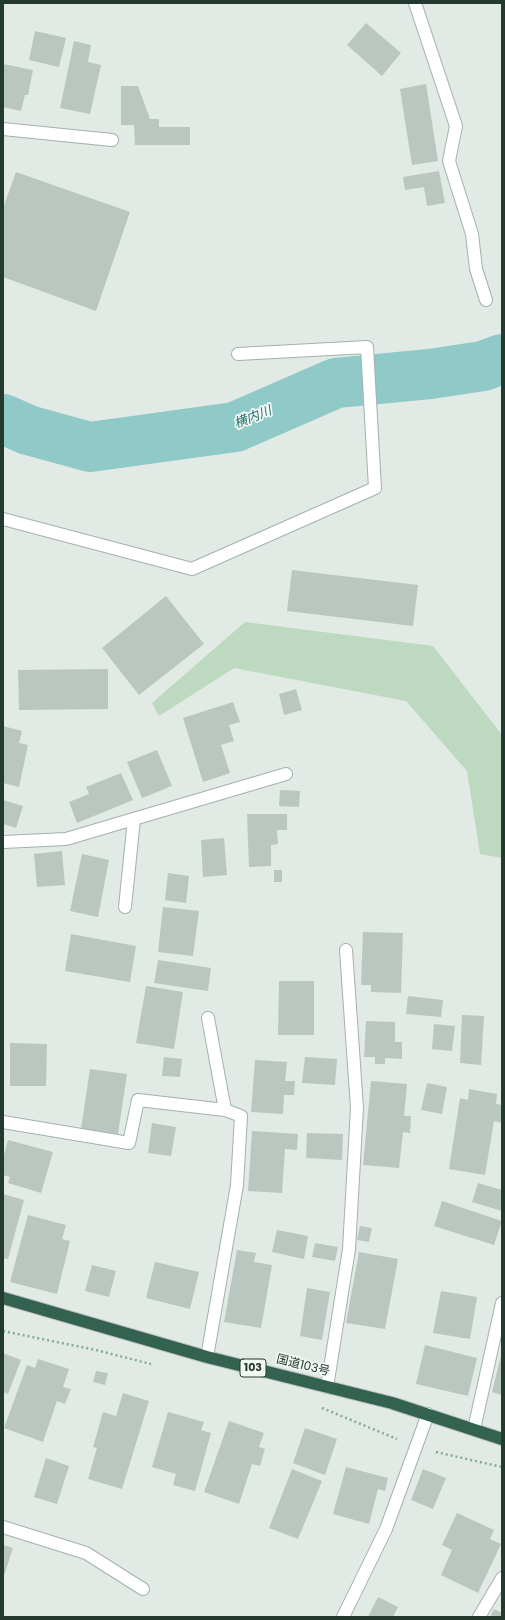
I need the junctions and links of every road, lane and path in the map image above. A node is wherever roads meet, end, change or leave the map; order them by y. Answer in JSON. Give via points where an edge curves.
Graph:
{"nodes":[{"id":1,"x":416,"y":3,"type":"edge"},
{"id":2,"x":3,"y":129,"type":"edge"},
{"id":3,"x":112,"y":140,"type":"dead end"},
{"id":4,"x":486,"y":300,"type":"dead end"},
{"id":5,"x":238,"y":354,"type":"dead end"},
{"id":6,"x":3,"y":519,"type":"edge"},
{"id":7,"x":286,"y":774,"type":"dead end"},
{"id":8,"x":134,"y":819,"type":"junction"},
{"id":9,"x":3,"y":842,"type":"edge"},
{"id":10,"x":125,"y":907,"type":"dead end"},
{"id":11,"x":346,"y":950,"type":"dead end"},
{"id":12,"x":208,"y":1018,"type":"dead end"},
{"id":13,"x":225,"y":1110,"type":"junction"},
{"id":14,"x":3,"y":1122,"type":"edge"},
{"id":15,"x":3,"y":1298,"type":"edge"},
{"id":16,"x":502,"y":1303,"type":"edge"},
{"id":17,"x":3,"y":1331,"type":"edge"},
{"id":18,"x":206,"y":1357,"type":"junction"},
{"id":19,"x":157,"y":1366,"type":"dead end"},
{"id":20,"x":328,"y":1387,"type":"junction"},
{"id":21,"x":319,"y":1407,"type":"dead end"},
{"id":22,"x":428,"y":1414,"type":"junction"},
{"id":23,"x":474,"y":1429,"type":"junction"},
{"id":24,"x":502,"y":1439,"type":"edge"},
{"id":25,"x":416,"y":1446,"type":"junction"},
{"id":26,"x":502,"y":1467,"type":"edge"},
{"id":27,"x":3,"y":1527,"type":"edge"},
{"id":28,"x":502,"y":1578,"type":"edge"},
{"id":29,"x":143,"y":1589,"type":"dead end"},
{"id":30,"x":343,"y":1617,"type":"edge"},
{"id":31,"x":479,"y":1617,"type":"edge"}],
"edges":[{"from":1,"to":4,"type":"street","via":[[456,126],[449,161],[472,234],[476,269]]},
{"from":2,"to":3,"type":"street"},
{"from":5,"to":6,"type":"street","via":[[367,347],[375,488],[192,569]]},
{"from":7,"to":8,"type":"street"},
{"from":8,"to":9,"type":"street","via":[[66,839]]},
{"from":8,"to":10,"type":"street"},
{"from":11,"to":20,"type":"street","via":[[357,1108],[349,1249]]},
{"from":12,"to":13,"type":"street"},
{"from":13,"to":14,"type":"street","via":[[138,1100],[129,1143]]},
{"from":13,"to":18,"type":"street","via":[[241,1116],[237,1185]]},
{"from":15,"to":18,"type":"highway","name":"国道103号","number":"103"},
{"from":16,"to":23,"type":"street"},
{"from":17,"to":19,"type":"path","via":[[96,1350]]},
{"from":18,"to":20,"type":"highway","name":"国道103号","number":"103"},
{"from":20,"to":22,"type":"highway","name":"国道103号","number":"103"},
{"from":21,"to":25,"type":"path"},
{"from":22,"to":23,"type":"highway","name":"国道103号","number":"103"},
{"from":22,"to":25,"type":"street"},
{"from":23,"to":24,"type":"highway","name":"国道103号","number":"103"},
{"from":25,"to":26,"type":"path"},
{"from":25,"to":30,"type":"street","via":[[386,1529]]},
{"from":27,"to":29,"type":"street","via":[[86,1554]]},
{"from":28,"to":31,"type":"street"}]}
